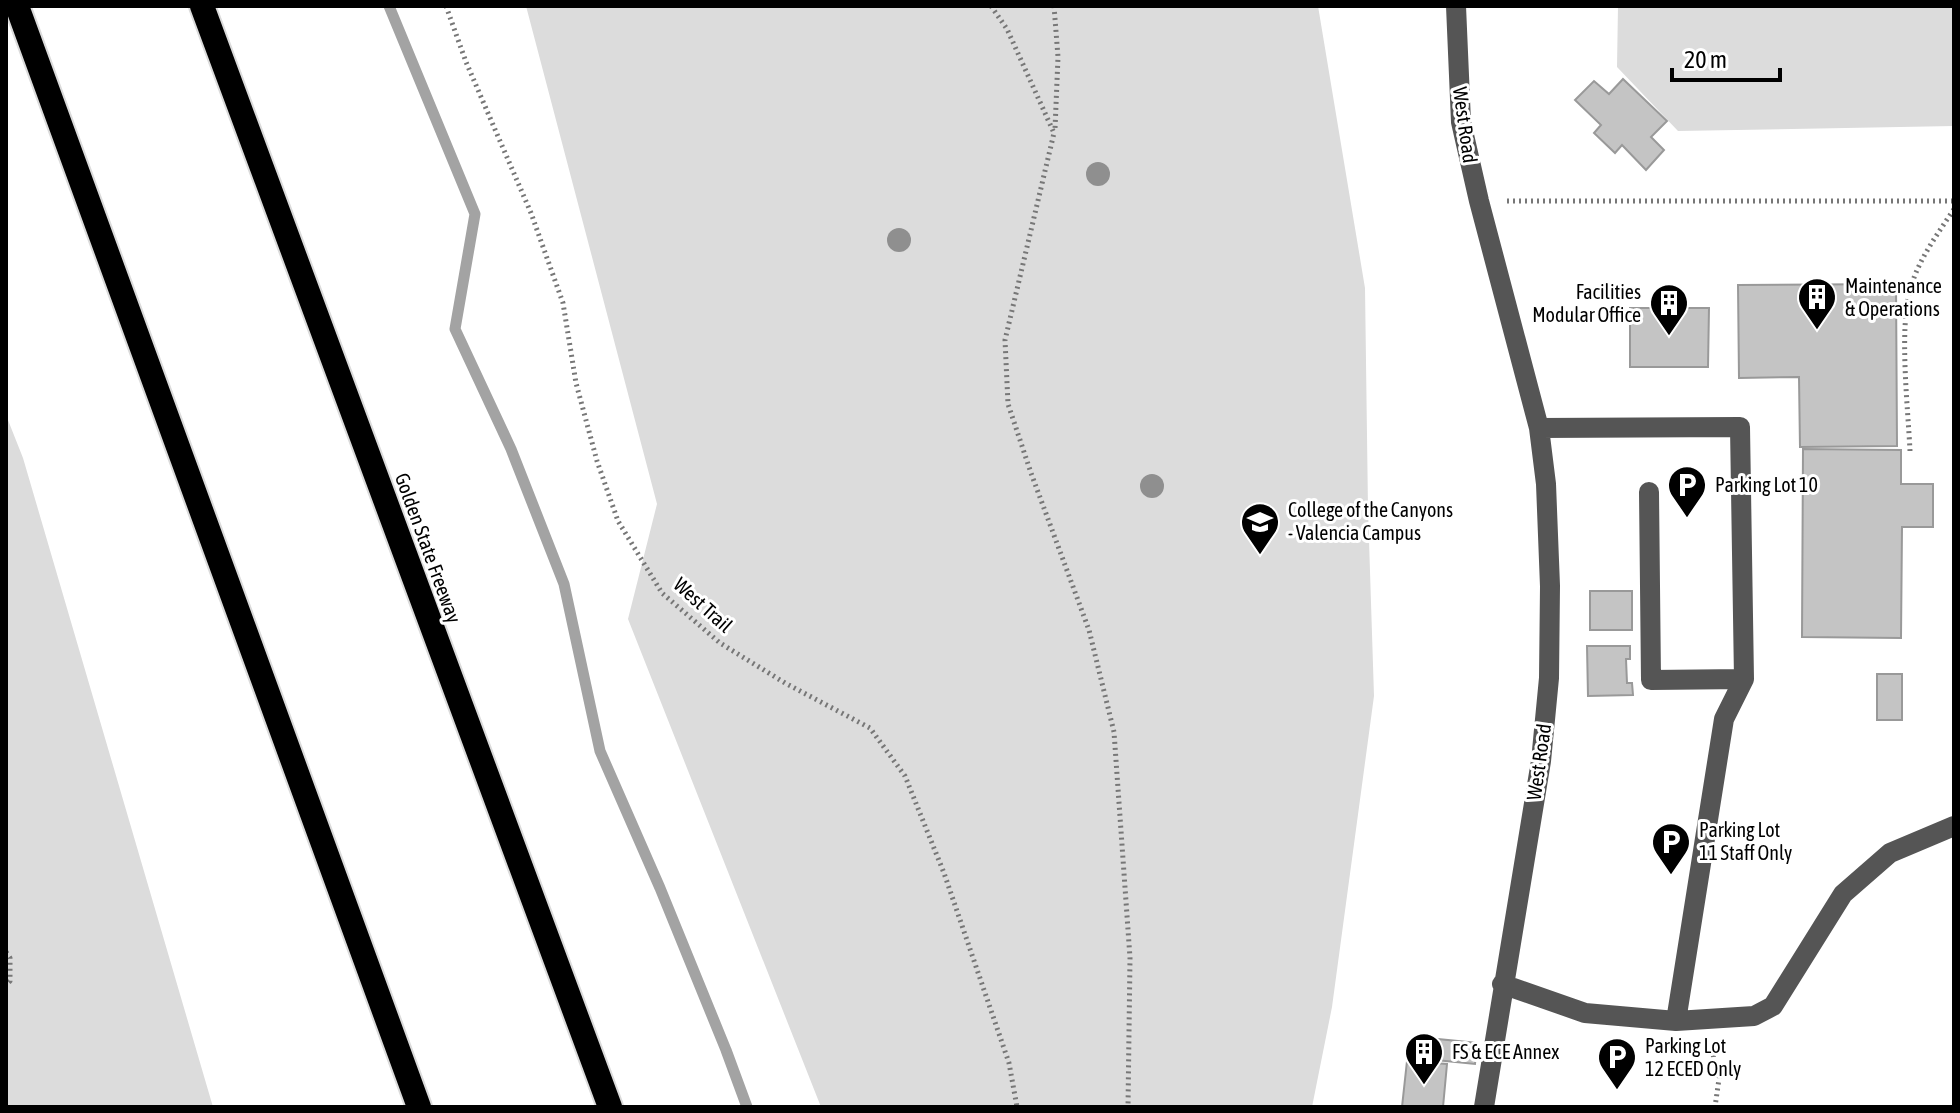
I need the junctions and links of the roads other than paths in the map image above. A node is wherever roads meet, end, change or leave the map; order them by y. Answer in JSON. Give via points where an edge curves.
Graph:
{"nodes":[{"id":1,"x":17,"y":6,"type":"edge"},
{"id":2,"x":202,"y":6,"type":"edge"},
{"id":3,"x":1456,"y":6,"type":"edge"},
{"id":4,"x":1539,"y":428,"type":"junction"},
{"id":5,"x":1649,"y":492,"type":"dead end"},
{"id":6,"x":1744,"y":679,"type":"junction"},
{"id":7,"x":1954,"y":826,"type":"edge"},
{"id":8,"x":1502,"y":984,"type":"junction"},
{"id":9,"x":1676,"y":1021,"type":"junction"},
{"id":10,"x":419,"y":1107,"type":"edge"},
{"id":11,"x":610,"y":1107,"type":"edge"},
{"id":12,"x":1484,"y":1107,"type":"edge"}],
"edges":[{"from":1,"to":10,"type":"highway"},
{"from":2,"to":11,"type":"highway","name":"Golden State Freeway"},
{"from":3,"to":4,"type":"street","name":"West Road","via":[[1461,122]]},
{"from":4,"to":6,"type":"street","via":[[1740,427]]},
{"from":4,"to":8,"type":"street","name":"West Road","via":[[1548,528],[1549,678],[1541,761]]},
{"from":5,"to":6,"type":"street","via":[[1651,680]]},
{"from":6,"to":9,"type":"street","via":[[1724,719]]},
{"from":7,"to":9,"type":"street","via":[[1890,853],[1843,894],[1773,1006],[1754,1016]]},
{"from":8,"to":9,"type":"street","via":[[1585,1013]]},
{"from":8,"to":12,"type":"street","name":"West Road"}]}
